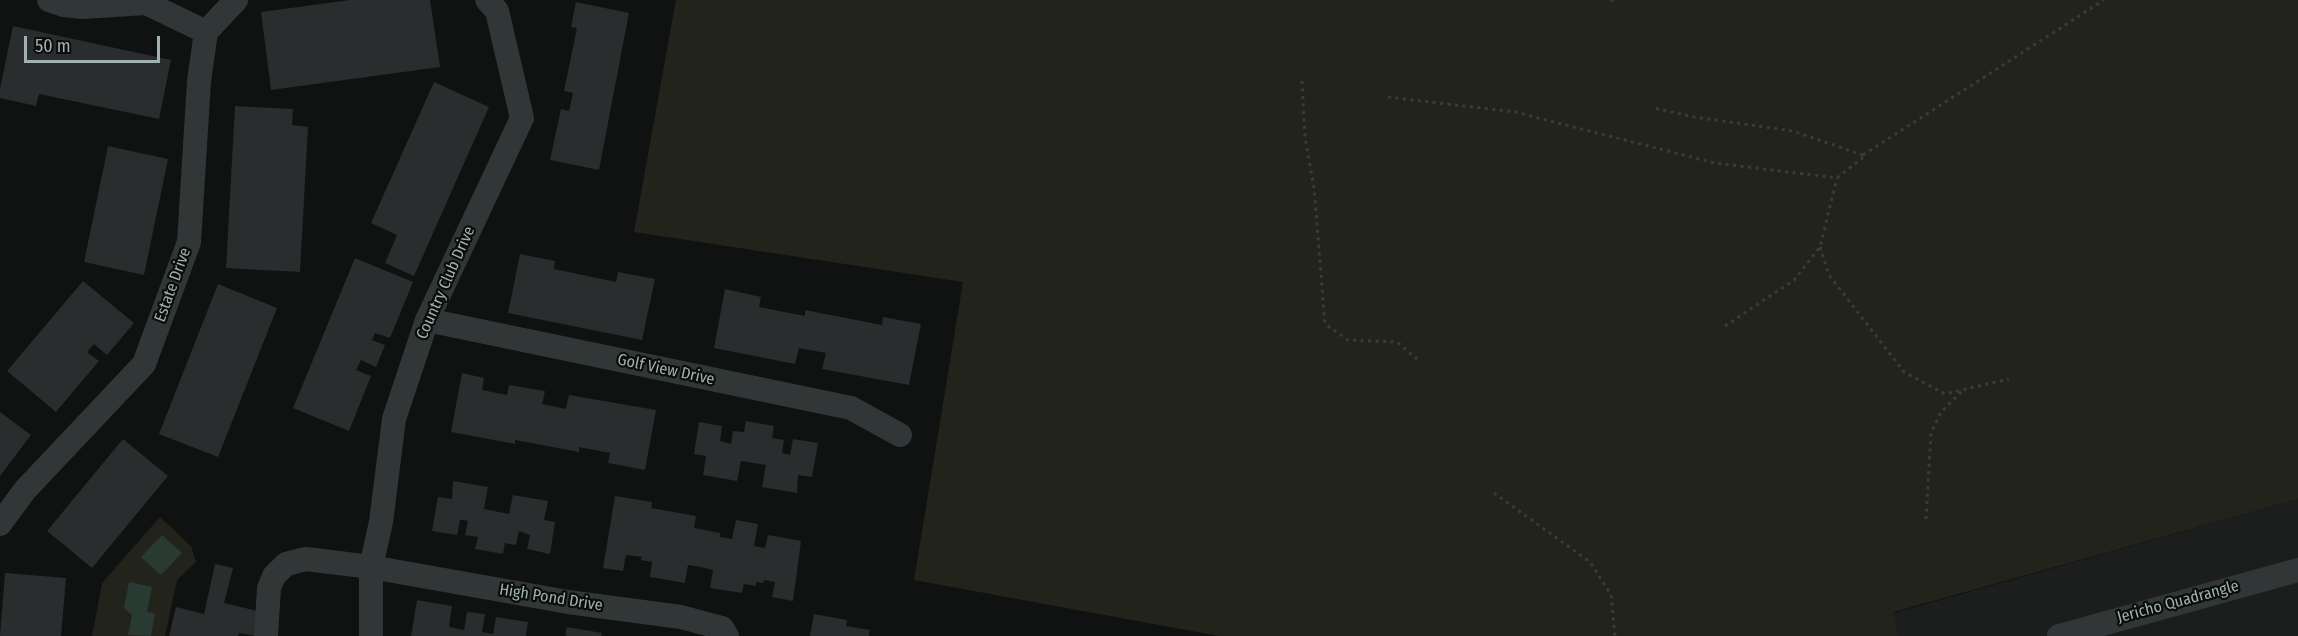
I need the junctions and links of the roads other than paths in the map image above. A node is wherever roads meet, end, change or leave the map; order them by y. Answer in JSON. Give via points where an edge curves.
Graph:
{"nodes":[{"id":1,"x":49,"y":0,"type":"edge"},
{"id":2,"x":236,"y":0,"type":"edge"},
{"id":3,"x":146,"y":2,"type":"edge"},
{"id":4,"x":498,"y":4,"type":"edge"},
{"id":5,"x":206,"y":32,"type":"junction"},
{"id":6,"x":427,"y":320,"type":"junction"},
{"id":7,"x":900,"y":435,"type":"dead end"},
{"id":8,"x":0,"y":524,"type":"edge"},
{"id":9,"x":371,"y":567,"type":"junction"},
{"id":10,"x":2298,"y":570,"type":"edge"},
{"id":11,"x":266,"y":636,"type":"edge"},
{"id":12,"x":371,"y":636,"type":"edge"},
{"id":13,"x":727,"y":636,"type":"edge"},
{"id":14,"x":2059,"y":636,"type":"edge"}],
"edges":[{"from":1,"to":3,"type":"street","via":[[82,7]]},
{"from":2,"to":5,"type":"street"},
{"from":3,"to":5,"type":"street"},
{"from":4,"to":6,"type":"street","name":"Country Club Drive","via":[[522,118]]},
{"from":5,"to":8,"type":"street","name":"Estate Drive","via":[[199,81],[189,242],[144,364],[25,490]]},
{"from":6,"to":7,"type":"street","name":"Golf View Drive","via":[[851,408]]},
{"from":6,"to":9,"type":"street","name":"Country Club Drive","via":[[394,419]]},
{"from":9,"to":11,"type":"street","via":[[306,559],[286,564],[269,588]]},
{"from":9,"to":12,"type":"street","name":"Country Club Drive"},
{"from":9,"to":13,"type":"street","name":"High Pond Drive","via":[[568,602],[681,617],[722,628]]},
{"from":10,"to":14,"type":"street","name":"Jericho Quadrangle"}]}
